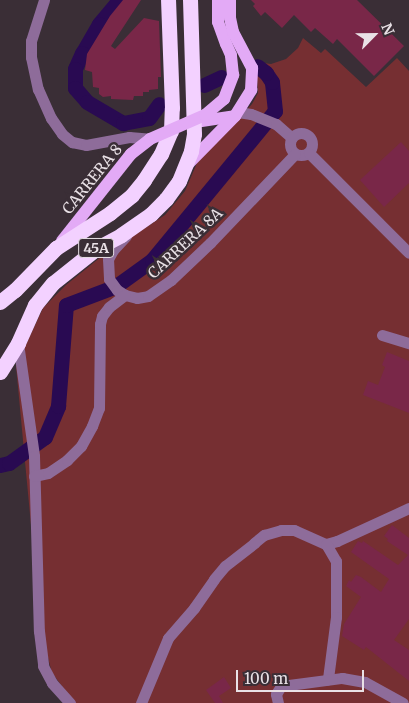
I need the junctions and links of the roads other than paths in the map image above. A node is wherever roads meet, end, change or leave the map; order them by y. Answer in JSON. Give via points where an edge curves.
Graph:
{"nodes":[{"id":1,"x":44,"y":0,"type":"edge"},
{"id":2,"x":168,"y":0,"type":"edge"},
{"id":3,"x":190,"y":0,"type":"edge"},
{"id":4,"x":218,"y":0,"type":"edge"},
{"id":5,"x":230,"y":0,"type":"edge"},
{"id":6,"x":233,"y":32,"type":"junction"},
{"id":7,"x":238,"y":113,"type":"junction"},
{"id":8,"x":194,"y":122,"type":"junction"},
{"id":9,"x":292,"y":138,"type":"junction"},
{"id":10,"x":150,"y":140,"type":"junction"},
{"id":11,"x":309,"y":153,"type":"junction"},
{"id":12,"x":295,"y":154,"type":"junction"},
{"id":13,"x":186,"y":166,"type":"junction"},
{"id":14,"x":136,"y":226,"type":"junction"},
{"id":15,"x":56,"y":248,"type":"junction"},
{"id":16,"x":409,"y":252,"type":"edge"},
{"id":17,"x":121,"y":292,"type":"junction"},
{"id":18,"x":0,"y":302,"type":"edge"},
{"id":19,"x":382,"y":335,"type":"dead end"},
{"id":20,"x":18,"y":343,"type":"junction"},
{"id":21,"x":409,"y":343,"type":"edge"},
{"id":22,"x":0,"y":372,"type":"edge"},
{"id":23,"x":34,"y":476,"type":"junction"},
{"id":24,"x":409,"y":508,"type":"edge"},
{"id":25,"x":326,"y":544,"type":"junction"},
{"id":26,"x":328,"y":679,"type":"junction"},
{"id":27,"x":70,"y":703,"type":"edge"},
{"id":28,"x":141,"y":703,"type":"edge"},
{"id":29,"x":278,"y":703,"type":"edge"},
{"id":30,"x":403,"y":703,"type":"edge"}],
"edges":[{"from":1,"to":10,"type":"street","via":[[31,41],[30,58],[38,89],[62,134],[72,142],[86,145],[129,137]]},
{"from":2,"to":15,"type":"highway","number":"45A","via":[[172,108],[167,142],[144,180],[110,213]]},
{"from":3,"to":8,"type":"highway","number":"45A"},
{"from":4,"to":6,"type":"main road"},
{"from":4,"to":10,"type":"main road","name":"CARRERA 8","bridge":true,"via":[[218,22],[231,55],[233,75],[224,99],[205,115]]},
{"from":5,"to":6,"type":"main road"},
{"from":6,"to":7,"type":"main road","via":[[252,68],[253,79],[249,95]]},
{"from":7,"to":8,"type":"main road"},
{"from":7,"to":9,"type":"street","via":[[276,124]]},
{"from":7,"to":13,"type":"main road"},
{"from":8,"to":13,"type":"highway","number":"45A"},
{"from":9,"to":11,"type":"street","via":[[302,133],[309,136],[312,142]]},
{"from":9,"to":12,"type":"street","via":[[290,144]]},
{"from":10,"to":15,"type":"main road","name":"CARRERA 8","via":[[131,154]]},
{"from":11,"to":12,"type":"street"},
{"from":11,"to":16,"type":"street"},
{"from":12,"to":17,"type":"street","name":"CARRERA 8A","via":[[171,280],[148,296],[138,298]]},
{"from":13,"to":14,"type":"highway","number":"45A","via":[[166,199]]},
{"from":14,"to":17,"type":"street","via":[[113,250],[107,266],[110,278]]},
{"from":14,"to":20,"type":"highway","number":"45A","via":[[96,248],[53,283],[32,310]]},
{"from":15,"to":18,"type":"highway","number":"45A"},
{"from":17,"to":23,"type":"street","via":[[102,316],[100,324],[98,408],[92,426],[67,460],[48,472]]},
{"from":19,"to":21,"type":"street"},
{"from":20,"to":22,"type":"highway","number":"45A"},
{"from":20,"to":23,"type":"street"},
{"from":23,"to":27,"type":"street","via":[[44,666],[52,683]]},
{"from":24,"to":25,"type":"street"},
{"from":25,"to":26,"type":"street","via":[[336,561],[337,577],[336,618]]},
{"from":25,"to":28,"type":"street","via":[[294,530],[281,530],[264,535],[236,557],[214,579],[168,638]]},
{"from":26,"to":29,"type":"street","via":[[281,686],[276,694]]},
{"from":26,"to":30,"type":"street","via":[[365,682]]}]}
